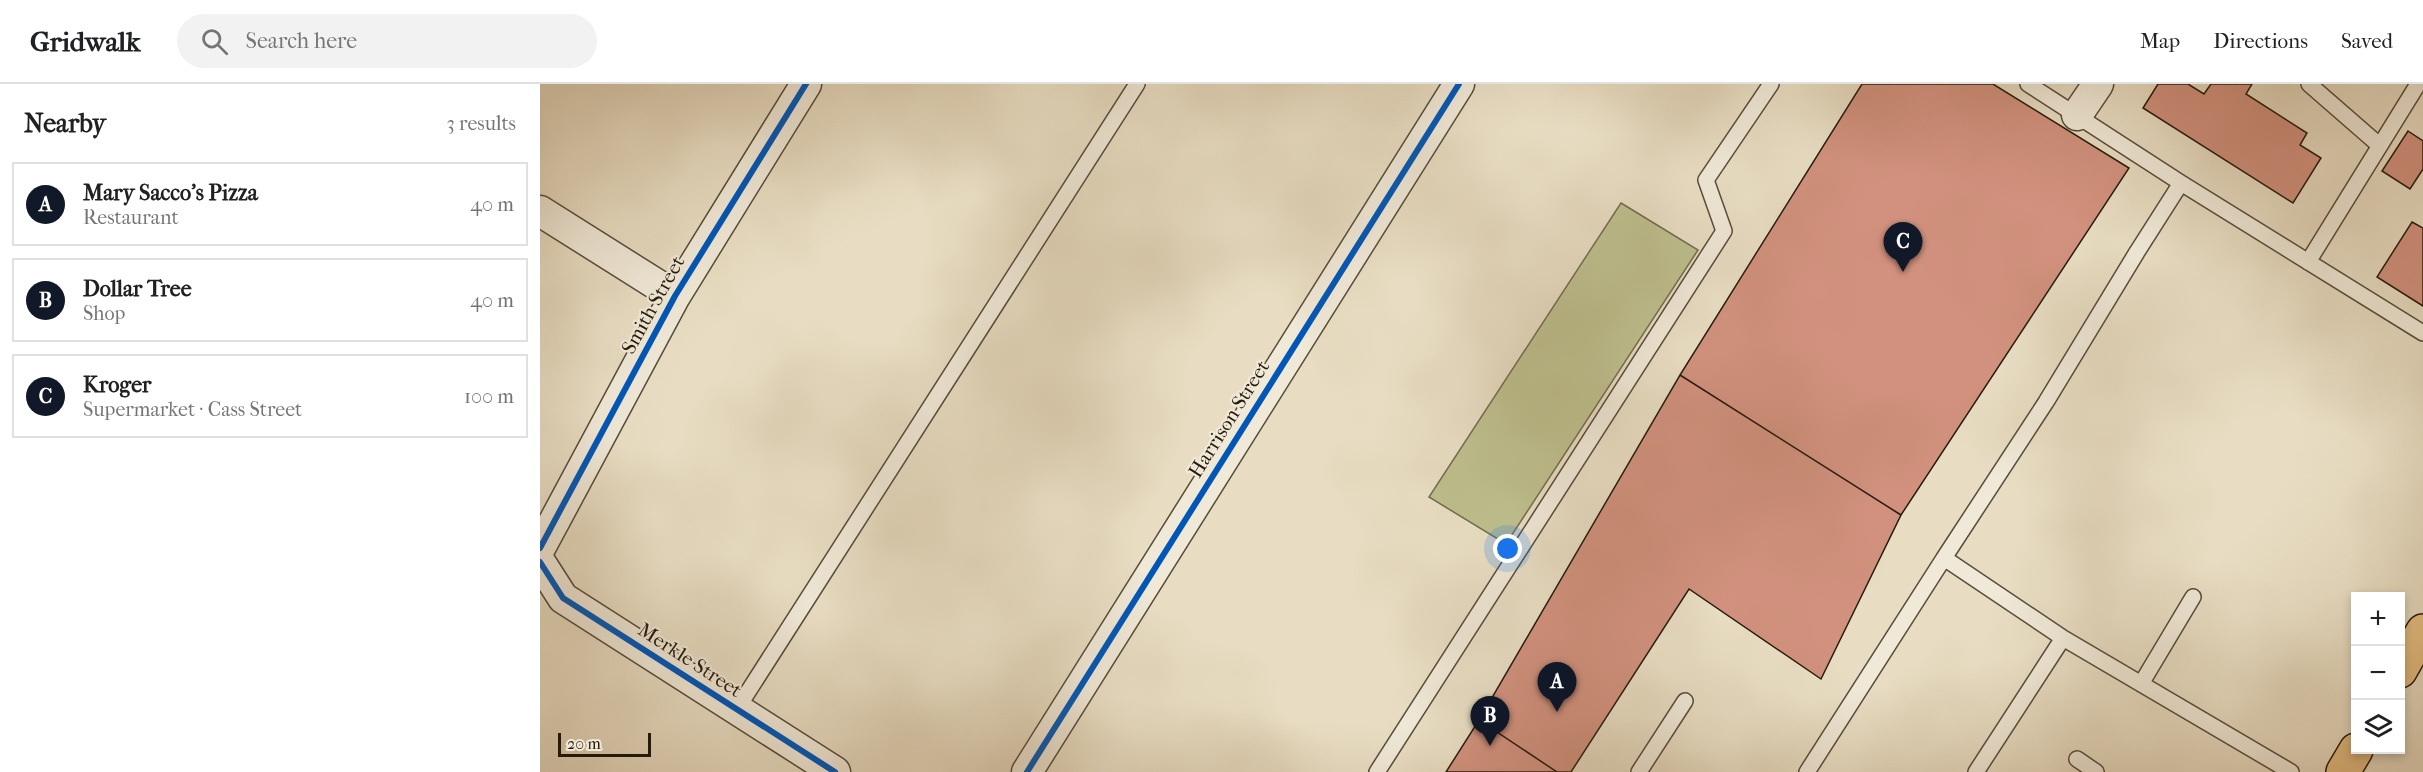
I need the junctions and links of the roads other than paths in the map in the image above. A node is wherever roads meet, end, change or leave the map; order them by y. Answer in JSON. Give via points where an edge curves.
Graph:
{"nodes":[{"id":1,"x":806,"y":84,"type":"edge"},
{"id":2,"x":1137,"y":84,"type":"edge"},
{"id":3,"x":1459,"y":84,"type":"edge"},
{"id":4,"x":1771,"y":84,"type":"edge"},
{"id":5,"x":2028,"y":84,"type":"edge"},
{"id":6,"x":2098,"y":84,"type":"edge"},
{"id":7,"x":2309,"y":84,"type":"edge"},
{"id":8,"x":2418,"y":84,"type":"edge"},
{"id":9,"x":2077,"y":115,"type":"junction"},
{"id":10,"x":2379,"y":145,"type":"junction"},
{"id":11,"x":2181,"y":183,"type":"junction"},
{"id":12,"x":540,"y":211,"type":"edge"},
{"id":13,"x":2308,"y":262,"type":"junction"},
{"id":14,"x":675,"y":296,"type":"junction"},
{"id":15,"x":2423,"y":333,"type":"edge"},
{"id":16,"x":540,"y":548,"type":"edge"},
{"id":17,"x":1944,"y":558,"type":"junction"},
{"id":18,"x":540,"y":562,"type":"edge"},
{"id":19,"x":2193,"y":597,"type":"dead end"},
{"id":20,"x":2423,"y":632,"type":"edge"},
{"id":21,"x":2063,"y":638,"type":"junction"},
{"id":22,"x":2405,"y":663,"type":"edge"},
{"id":23,"x":2141,"y":684,"type":"junction"},
{"id":24,"x":1685,"y":701,"type":"dead end"},
{"id":25,"x":736,"y":709,"type":"junction"},
{"id":26,"x":2354,"y":754,"type":"edge"},
{"id":27,"x":2077,"y":759,"type":"dead end"},
{"id":28,"x":835,"y":772,"type":"edge"},
{"id":29,"x":1027,"y":772,"type":"edge"},
{"id":30,"x":1377,"y":772,"type":"edge"},
{"id":31,"x":1639,"y":772,"type":"edge"},
{"id":32,"x":1807,"y":772,"type":"edge"},
{"id":33,"x":1976,"y":772,"type":"edge"},
{"id":34,"x":2096,"y":772,"type":"edge"},
{"id":35,"x":2291,"y":772,"type":"edge"},
{"id":36,"x":2343,"y":772,"type":"edge"}],
"edges":[{"from":1,"to":14,"type":"street","name":"Smith Street"},
{"from":2,"to":25,"type":"lane"},
{"from":3,"to":29,"type":"street","name":"Harrison Street"},
{"from":4,"to":30,"type":"lane","via":[[1706,180],[1724,231]]},
{"from":5,"to":9,"type":"lane"},
{"from":6,"to":9,"type":"street"},
{"from":7,"to":10,"type":"lane"},
{"from":8,"to":10,"type":"lane"},
{"from":9,"to":11,"type":"lane"},
{"from":10,"to":13,"type":"lane"},
{"from":11,"to":13,"type":"lane"},
{"from":11,"to":17,"type":"lane"},
{"from":12,"to":14,"type":"street"},
{"from":13,"to":15,"type":"lane"},
{"from":14,"to":16,"type":"street","name":"Smith Street"},
{"from":17,"to":21,"type":"lane"},
{"from":17,"to":32,"type":"lane"},
{"from":18,"to":25,"type":"street","name":"Merkle Street","via":[[563,598]]},
{"from":19,"to":23,"type":"lane"},
{"from":20,"to":22,"type":"main road"},
{"from":21,"to":23,"type":"lane"},
{"from":21,"to":33,"type":"lane"},
{"from":23,"to":35,"type":"lane"},
{"from":24,"to":31,"type":"lane"},
{"from":25,"to":28,"type":"street","name":"Merkle Street"},
{"from":26,"to":36,"type":"main road"},
{"from":27,"to":34,"type":"lane"}]}
